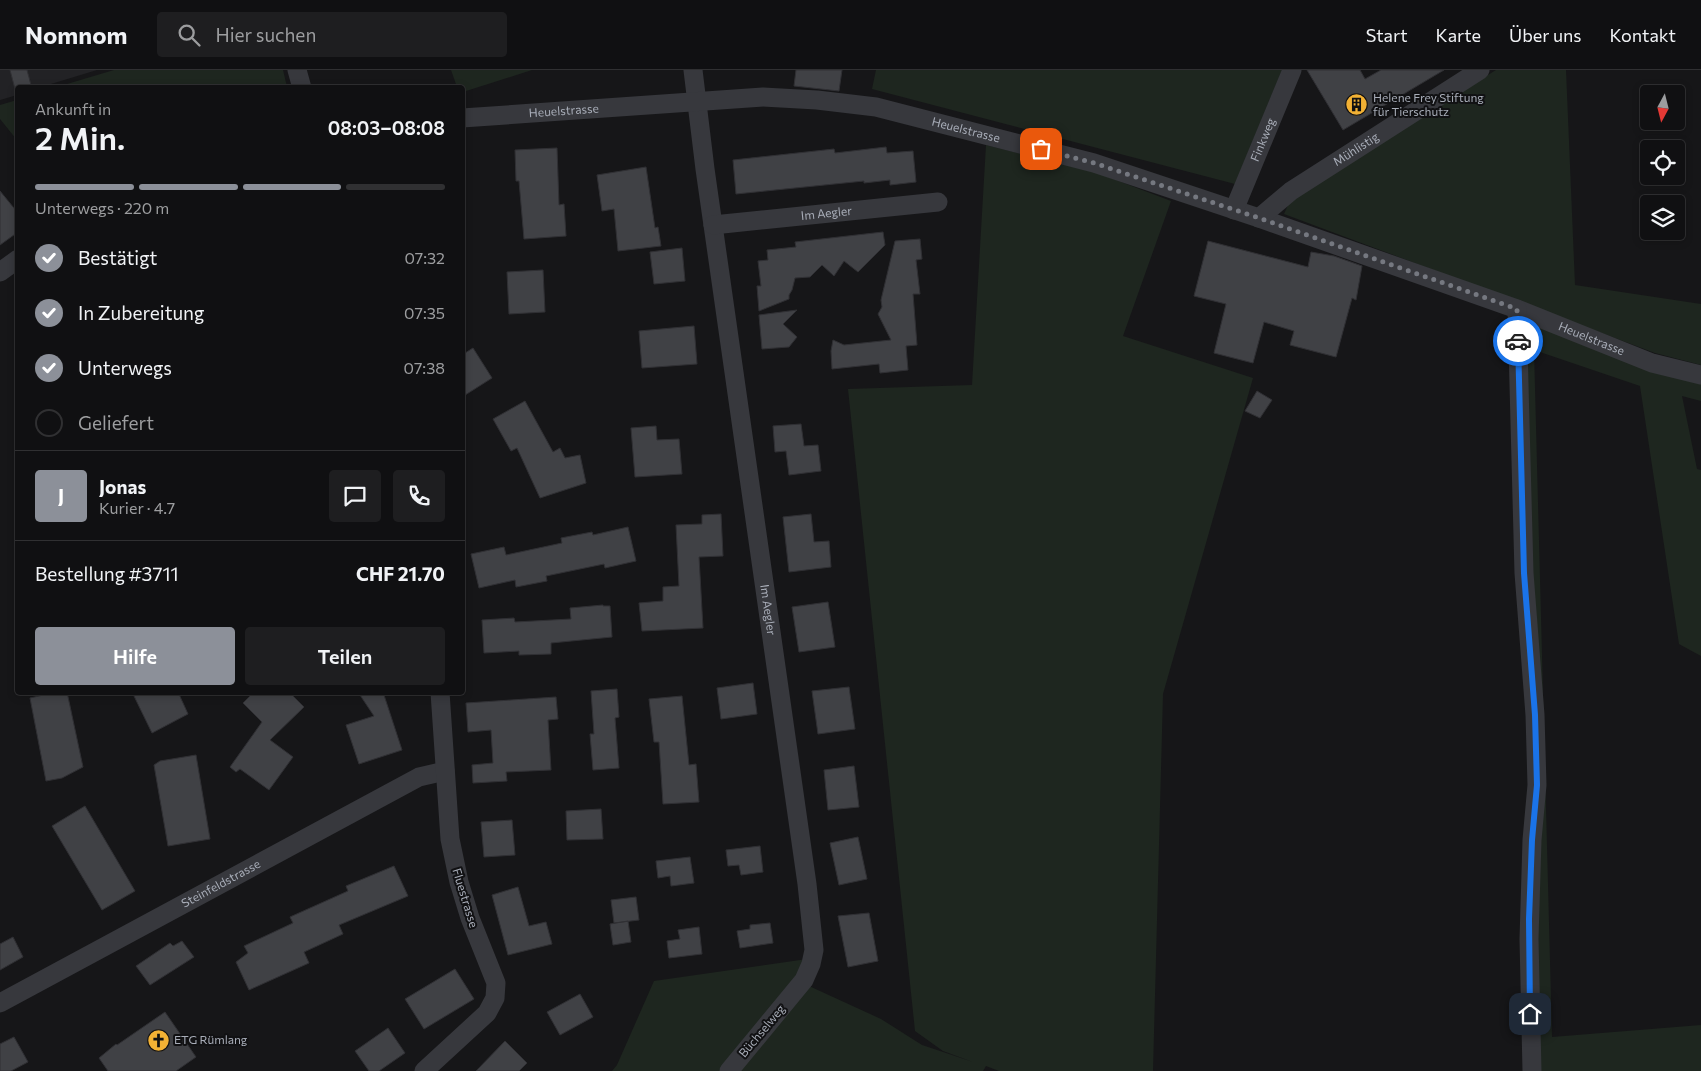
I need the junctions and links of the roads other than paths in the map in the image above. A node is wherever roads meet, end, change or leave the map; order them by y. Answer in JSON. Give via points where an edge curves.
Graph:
{"nodes":[{"id":1,"x":297,"y":70,"type":"edge"},
{"id":2,"x":693,"y":70,"type":"edge"},
{"id":3,"x":1292,"y":70,"type":"edge"},
{"id":4,"x":1480,"y":70,"type":"edge"},
{"id":5,"x":301,"y":85,"type":"edge"},
{"id":6,"x":697,"y":102,"type":"junction"},
{"id":7,"x":465,"y":118,"type":"edge"},
{"id":8,"x":938,"y":202,"type":"dead end"},
{"id":9,"x":1234,"y":210,"type":"junction"},
{"id":10,"x":1259,"y":218,"type":"junction"},
{"id":11,"x":714,"y":226,"type":"junction"},
{"id":12,"x":15,"y":261,"type":"edge"},
{"id":13,"x":0,"y":272,"type":"edge"},
{"id":14,"x":1517,"y":309,"type":"junction"},
{"id":15,"x":1701,"y":375,"type":"edge"},
{"id":16,"x":440,"y":695,"type":"edge"},
{"id":17,"x":445,"y":771,"type":"junction"},
{"id":18,"x":796,"y":990,"type":"joint"},
{"id":19,"x":0,"y":1003,"type":"edge"},
{"id":20,"x":424,"y":1071,"type":"edge"},
{"id":21,"x":729,"y":1071,"type":"edge"},
{"id":22,"x":1532,"y":1071,"type":"edge"}],
"edges":[{"from":1,"to":5,"type":"street"},
{"from":2,"to":6,"type":"street","name":"Im Aegler"},
{"from":3,"to":9,"type":"street","name":"Finkweg"},
{"from":4,"to":10,"type":"street","name":"Mühlistig","via":[[1291,191]]},
{"from":6,"to":7,"type":"street","name":"Heuelstrasse"},
{"from":6,"to":9,"type":"street","name":"Heuelstrasse","via":[[763,97],[876,108],[1094,163]]},
{"from":6,"to":11,"type":"street","name":"Im Aegler"},
{"from":8,"to":11,"type":"street","name":"Im Aegler"},
{"from":9,"to":10,"type":"street","name":"Heuelstrasse"},
{"from":10,"to":14,"type":"street","name":"Heuelstrasse"},
{"from":11,"to":18,"type":"street","name":"Im Aegler","via":[[814,937],[811,964]]},
{"from":12,"to":13,"type":"street"},
{"from":14,"to":15,"type":"street","name":"Heuelstrasse","via":[[1652,363]]},
{"from":14,"to":22,"type":"street","via":[[1524,573],[1537,785],[1529,939]]},
{"from":16,"to":17,"type":"street","name":"Fluestrasse"},
{"from":17,"to":19,"type":"street","name":"Steinfeldstrasse","via":[[419,777]]},
{"from":17,"to":20,"type":"street","name":"Fluestrasse","via":[[450,839],[459,882],[496,983],[495,998],[486,1013]]},
{"from":18,"to":21,"type":"street","name":"Büchselweg"}]}
